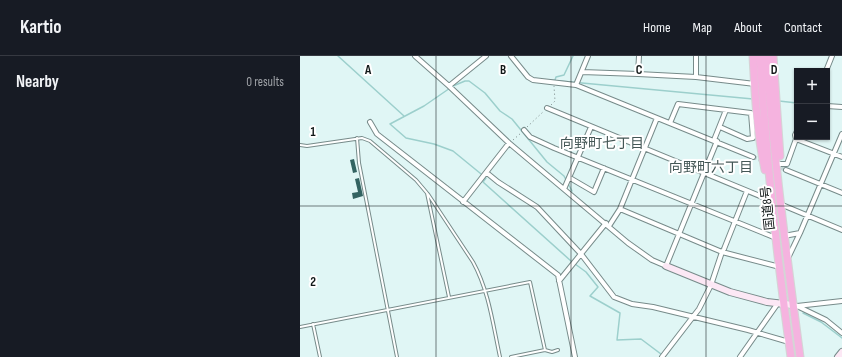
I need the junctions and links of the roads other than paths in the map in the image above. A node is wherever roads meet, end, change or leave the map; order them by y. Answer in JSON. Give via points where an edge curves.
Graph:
{"nodes":[{"id":1,"x":415,"y":56,"type":"edge"},
{"id":2,"x":486,"y":56,"type":"edge"},
{"id":3,"x":511,"y":56,"type":"edge"},
{"id":4,"x":588,"y":56,"type":"edge"},
{"id":5,"x":639,"y":56,"type":"edge"},
{"id":6,"x":696,"y":56,"type":"edge"},
{"id":7,"x":753,"y":56,"type":"edge"},
{"id":8,"x":760,"y":56,"type":"edge"},
{"id":9,"x":767,"y":56,"type":"edge"},
{"id":10,"x":773,"y":56,"type":"edge"},
{"id":11,"x":832,"y":56,"type":"edge"},
{"id":12,"x":827,"y":68,"type":"edge"},
{"id":13,"x":582,"y":72,"type":"junction"},
{"id":14,"x":638,"y":74,"type":"junction"},
{"id":15,"x":696,"y":77,"type":"junction"},
{"id":16,"x":755,"y":84,"type":"junction"},
{"id":17,"x":576,"y":85,"type":"junction"},
{"id":18,"x":449,"y":86,"type":"junction"},
{"id":19,"x":830,"y":106,"type":"edge"},
{"id":20,"x":547,"y":108,"type":"road end"},
{"id":21,"x":842,"y":108,"type":"edge"},
{"id":22,"x":726,"y":110,"type":"junction"},
{"id":23,"x":767,"y":110,"type":"junction"},
{"id":24,"x":657,"y":118,"type":"junction"},
{"id":25,"x":370,"y":122,"type":"dead end"},
{"id":26,"x":670,"y":123,"type":"junction"},
{"id":27,"x":591,"y":127,"type":"junction"},
{"id":28,"x":720,"y":127,"type":"junction"},
{"id":29,"x":524,"y":130,"type":"road end"},
{"id":30,"x":842,"y":134,"type":"edge"},
{"id":31,"x":357,"y":138,"type":"junction"},
{"id":32,"x":796,"y":140,"type":"edge"},
{"id":33,"x":799,"y":140,"type":"edge"},
{"id":34,"x":715,"y":141,"type":"junction"},
{"id":35,"x":510,"y":143,"type":"junction"},
{"id":36,"x":300,"y":145,"type":"edge"},
{"id":37,"x":644,"y":149,"type":"junction"},
{"id":38,"x":834,"y":154,"type":"junction"},
{"id":39,"x":578,"y":157,"type":"junction"},
{"id":40,"x":753,"y":157,"type":"tunnel mouth"},
{"id":41,"x":842,"y":157,"type":"edge"},
{"id":42,"x":780,"y":164,"type":"junction"},
{"id":43,"x":604,"y":168,"type":"junction"},
{"id":44,"x":786,"y":170,"type":"tunnel mouth"},
{"id":45,"x":703,"y":172,"type":"junction"},
{"id":46,"x":487,"y":173,"type":"junction"},
{"id":47,"x":570,"y":178,"type":"junction"},
{"id":48,"x":632,"y":179,"type":"junction"},
{"id":49,"x":821,"y":185,"type":"junction"},
{"id":50,"x":564,"y":189,"type":"junction"},
{"id":51,"x":747,"y":191,"type":"junction"},
{"id":52,"x":427,"y":193,"type":"junction"},
{"id":53,"x":779,"y":193,"type":"junction"},
{"id":54,"x":842,"y":193,"type":"edge"},
{"id":55,"x":772,"y":199,"type":"junction"},
{"id":56,"x":464,"y":202,"type":"junction"},
{"id":57,"x":691,"y":203,"type":"junction"},
{"id":58,"x":780,"y":204,"type":"junction"},
{"id":59,"x":620,"y":209,"type":"junction"},
{"id":60,"x":808,"y":215,"type":"junction"},
{"id":61,"x":735,"y":221,"type":"junction"},
{"id":62,"x":608,"y":225,"type":"junction"},
{"id":63,"x":842,"y":230,"type":"edge"},
{"id":64,"x":678,"y":233,"type":"junction"},
{"id":65,"x":800,"y":233,"type":"junction"},
{"id":66,"x":780,"y":237,"type":"junction"},
{"id":67,"x":722,"y":252,"type":"junction"},
{"id":68,"x":581,"y":254,"type":"junction"},
{"id":69,"x":787,"y":260,"type":"junction"},
{"id":70,"x":666,"y":266,"type":"junction"},
{"id":71,"x":780,"y":267,"type":"junction"},
{"id":72,"x":560,"y":281,"type":"junction"},
{"id":73,"x":711,"y":285,"type":"junction"},
{"id":74,"x":486,"y":290,"type":"junction"},
{"id":75,"x":449,"y":298,"type":"junction"},
{"id":76,"x":842,"y":301,"type":"edge"},
{"id":77,"x":780,"y":304,"type":"junction"},
{"id":78,"x":795,"y":306,"type":"junction"},
{"id":79,"x":387,"y":309,"type":"junction"},
{"id":80,"x":694,"y":317,"type":"junction"},
{"id":81,"x":313,"y":324,"type":"junction"},
{"id":82,"x":300,"y":327,"type":"edge"},
{"id":83,"x":758,"y":332,"type":"junction"},
{"id":84,"x":842,"y":333,"type":"edge"},
{"id":85,"x":789,"y":342,"type":"junction"},
{"id":86,"x":545,"y":350,"type":"junction"},
{"id":87,"x":558,"y":350,"type":"dead end"},
{"id":88,"x":842,"y":352,"type":"edge"},
{"id":89,"x":320,"y":357,"type":"edge"},
{"id":90,"x":397,"y":357,"type":"edge"},
{"id":91,"x":500,"y":357,"type":"edge"},
{"id":92,"x":511,"y":357,"type":"edge"},
{"id":93,"x":575,"y":357,"type":"edge"},
{"id":94,"x":662,"y":357,"type":"edge"},
{"id":95,"x":740,"y":357,"type":"edge"},
{"id":96,"x":791,"y":357,"type":"edge"},
{"id":97,"x":800,"y":357,"type":"edge"},
{"id":98,"x":838,"y":357,"type":"edge"}],
"edges":[{"from":1,"to":18,"type":"street"},
{"from":2,"to":18,"type":"street"},
{"from":3,"to":17,"type":"street","via":[[533,80]]},
{"from":4,"to":13,"type":"street"},
{"from":5,"to":14,"type":"street"},
{"from":6,"to":15,"type":"street"},
{"from":7,"to":16,"type":"highway"},
{"from":8,"to":23,"type":"highway","name":"国道8号"},
{"from":9,"to":23,"type":"highway","name":"国道8号"},
{"from":10,"to":42,"type":"highway"},
{"from":11,"to":12,"type":"street"},
{"from":13,"to":14,"type":"street"},
{"from":13,"to":17,"type":"street"},
{"from":14,"to":15,"type":"street"},
{"from":15,"to":16,"type":"street"},
{"from":16,"to":55,"type":"highway","via":[[759,141]]},
{"from":17,"to":24,"type":"street"},
{"from":18,"to":35,"type":"street"},
{"from":19,"to":21,"type":"street"},
{"from":20,"to":27,"type":"street"},
{"from":22,"to":26,"type":"street","via":[[678,104]]},
{"from":22,"to":28,"type":"street"},
{"from":22,"to":28,"type":"street","via":[[751,113],[753,138],[747,139]]},
{"from":23,"to":53,"type":"highway","name":"国道8号"},
{"from":23,"to":55,"type":"highway","name":"国道8号"},
{"from":24,"to":26,"type":"street"},
{"from":24,"to":37,"type":"street"},
{"from":25,"to":56,"type":"street","via":[[377,134]]},
{"from":26,"to":34,"type":"street"},
{"from":27,"to":37,"type":"street"},
{"from":27,"to":39,"type":"street"},
{"from":28,"to":34,"type":"street"},
{"from":29,"to":39,"type":"street","via":[[530,137]]},
{"from":30,"to":38,"type":"street"},
{"from":31,"to":36,"type":"lane"},
{"from":31,"to":52,"type":"lane","via":[[370,141],[416,180]]},
{"from":31,"to":79,"type":"lane","via":[[359,163]]},
{"from":32,"to":42,"type":"street","via":[[787,164]]},
{"from":33,"to":38,"type":"street"},
{"from":34,"to":40,"type":"street"},
{"from":34,"to":45,"type":"street"},
{"from":35,"to":46,"type":"street"},
{"from":35,"to":50,"type":"street"},
{"from":37,"to":45,"type":"street"},
{"from":37,"to":48,"type":"street"},
{"from":38,"to":41,"type":"street"},
{"from":38,"to":49,"type":"street"},
{"from":39,"to":43,"type":"street"},
{"from":39,"to":47,"type":"street"},
{"from":42,"to":53,"type":"highway"},
{"from":43,"to":47,"type":"street","via":[[594,192]]},
{"from":43,"to":48,"type":"street"},
{"from":44,"to":49,"type":"street"},
{"from":45,"to":51,"type":"street"},
{"from":45,"to":57,"type":"street"},
{"from":46,"to":56,"type":"street"},
{"from":46,"to":68,"type":"street","via":[[537,207]]},
{"from":47,"to":50,"type":"street"},
{"from":48,"to":57,"type":"street"},
{"from":48,"to":59,"type":"street"},
{"from":49,"to":54,"type":"street"},
{"from":49,"to":60,"type":"street"},
{"from":50,"to":62,"type":"street"},
{"from":51,"to":55,"type":"street"},
{"from":51,"to":61,"type":"street"},
{"from":52,"to":74,"type":"lane","via":[[473,262]]},
{"from":52,"to":75,"type":"lane"},
{"from":53,"to":58,"type":"highway","name":"国道8号"},
{"from":55,"to":66,"type":"highway","name":"国道8号"},
{"from":56,"to":72,"type":"street","via":[[558,275]]},
{"from":57,"to":61,"type":"street"},
{"from":57,"to":64,"type":"street"},
{"from":58,"to":60,"type":"street"},
{"from":58,"to":66,"type":"highway","name":"国道8号"},
{"from":59,"to":62,"type":"street"},
{"from":59,"to":64,"type":"street"},
{"from":60,"to":63,"type":"street"},
{"from":60,"to":65,"type":"street"},
{"from":61,"to":66,"type":"street"},
{"from":61,"to":67,"type":"street"},
{"from":62,"to":68,"type":"street"},
{"from":62,"to":70,"type":"street","via":[[652,260]]},
{"from":64,"to":67,"type":"street"},
{"from":64,"to":70,"type":"street"},
{"from":65,"to":66,"type":"street"},
{"from":65,"to":69,"type":"street"},
{"from":66,"to":69,"type":"highway","name":"国道8号"},
{"from":66,"to":71,"type":"highway","name":"国道8号"},
{"from":67,"to":71,"type":"street"},
{"from":67,"to":73,"type":"street"},
{"from":68,"to":72,"type":"street"},
{"from":68,"to":80,"type":"street","via":[[614,297],[632,304]]},
{"from":69,"to":78,"type":"highway","name":"国道8号"},
{"from":70,"to":73,"type":"street"},
{"from":71,"to":77,"type":"highway","name":"国道8号"},
{"from":72,"to":93,"type":"street"},
{"from":73,"to":77,"type":"street","via":[[742,296]]},
{"from":73,"to":80,"type":"street"},
{"from":74,"to":75,"type":"lane"},
{"from":74,"to":86,"type":"lane","via":[[530,282]]},
{"from":74,"to":91,"type":"lane"},
{"from":75,"to":79,"type":"lane"},
{"from":76,"to":78,"type":"street"},
{"from":77,"to":78,"type":"street"},
{"from":77,"to":83,"type":"street"},
{"from":77,"to":85,"type":"highway","name":"国道8号"},
{"from":78,"to":84,"type":"street","via":[[826,320]]},
{"from":78,"to":97,"type":"highway","name":"国道8号"},
{"from":79,"to":81,"type":"lane"},
{"from":79,"to":90,"type":"lane"},
{"from":80,"to":83,"type":"street"},
{"from":80,"to":94,"type":"street"},
{"from":81,"to":82,"type":"lane"},
{"from":81,"to":89,"type":"lane"},
{"from":83,"to":85,"type":"street"},
{"from":83,"to":95,"type":"street"},
{"from":85,"to":96,"type":"highway","name":"国道8号"},
{"from":86,"to":87,"type":"lane"},
{"from":86,"to":92,"type":"lane"},
{"from":88,"to":98,"type":"street"}]}
